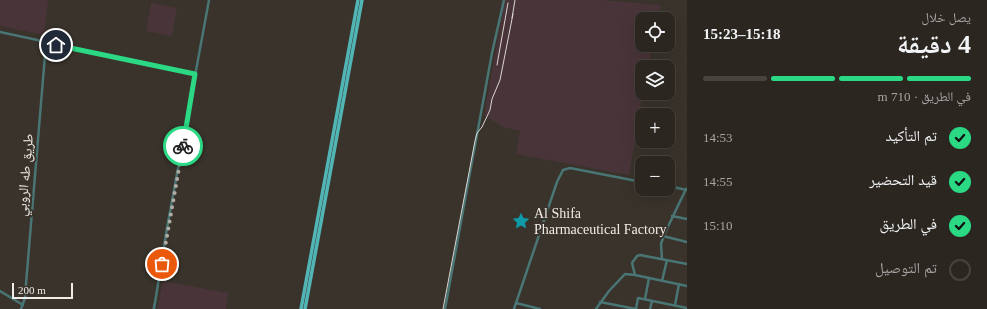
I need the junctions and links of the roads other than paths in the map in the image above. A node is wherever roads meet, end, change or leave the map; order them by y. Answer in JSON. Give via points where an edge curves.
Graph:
{"nodes":[{"id":1,"x":209,"y":0,"type":"edge"},
{"id":2,"x":358,"y":0,"type":"edge"},
{"id":3,"x":362,"y":0,"type":"edge"},
{"id":4,"x":504,"y":0,"type":"edge"},
{"id":5,"x":0,"y":32,"type":"edge"},
{"id":6,"x":46,"y":43,"type":"junction"},
{"id":7,"x":195,"y":74,"type":"junction"},
{"id":8,"x":635,"y":181,"type":"edge"},
{"id":9,"x":675,"y":188,"type":"edge"},
{"id":10,"x":686,"y":190,"type":"edge"},
{"id":11,"x":672,"y":216,"type":"junction"},
{"id":12,"x":687,"y":219,"type":"edge"},
{"id":13,"x":663,"y":236,"type":"junction"},
{"id":14,"x":687,"y":242,"type":"edge"},
{"id":15,"x":662,"y":259,"type":"junction"},
{"id":16,"x":667,"y":260,"type":"junction"},
{"id":17,"x":687,"y":264,"type":"edge"},
{"id":18,"x":635,"y":274,"type":"junction"},
{"id":19,"x":650,"y":278,"type":"junction"},
{"id":20,"x":662,"y":281,"type":"junction"},
{"id":21,"x":678,"y":284,"type":"junction"},
{"id":22,"x":687,"y":286,"type":"edge"},
{"id":23,"x":0,"y":291,"type":"edge"},
{"id":24,"x":646,"y":300,"type":"junction"},
{"id":25,"x":652,"y":301,"type":"junction"},
{"id":26,"x":600,"y":302,"type":"junction"},
{"id":27,"x":516,"y":303,"type":"junction"},
{"id":28,"x":23,"y":305,"type":"junction"},
{"id":29,"x":675,"y":306,"type":"junction"},
{"id":30,"x":682,"y":308,"type":"edge"},
{"id":31,"x":687,"y":308,"type":"edge"},
{"id":32,"x":21,"y":309,"type":"edge"},
{"id":33,"x":154,"y":309,"type":"edge"},
{"id":34,"x":301,"y":309,"type":"edge"},
{"id":35,"x":304,"y":309,"type":"edge"},
{"id":36,"x":445,"y":309,"type":"edge"},
{"id":37,"x":514,"y":309,"type":"edge"},
{"id":38,"x":540,"y":309,"type":"edge"},
{"id":39,"x":596,"y":309,"type":"edge"},
{"id":40,"x":636,"y":309,"type":"edge"},
{"id":41,"x":650,"y":309,"type":"edge"}],
"edges":[{"from":1,"to":7,"type":"street"},
{"from":2,"to":34,"type":"main road"},
{"from":3,"to":35,"type":"main road"},
{"from":4,"to":36,"type":"street"},
{"from":5,"to":6,"type":"street"},
{"from":6,"to":7,"type":"street"},
{"from":6,"to":28,"type":"street","name":"طريق طه الروبي"},
{"from":7,"to":33,"type":"street"},
{"from":8,"to":27,"type":"street","via":[[575,169],[563,170]]},
{"from":9,"to":10,"type":"street"},
{"from":10,"to":11,"type":"street"},
{"from":11,"to":12,"type":"street"},
{"from":11,"to":13,"type":"street"},
{"from":13,"to":14,"type":"street"},
{"from":13,"to":15,"type":"street"},
{"from":15,"to":16,"type":"street"},
{"from":15,"to":18,"type":"street","via":[[638,255],[632,264]]},
{"from":16,"to":17,"type":"street"},
{"from":16,"to":20,"type":"street"},
{"from":18,"to":19,"type":"street"},
{"from":18,"to":26,"type":"street","via":[[623,275]]},
{"from":19,"to":20,"type":"street"},
{"from":19,"to":24,"type":"street"},
{"from":20,"to":21,"type":"street"},
{"from":21,"to":22,"type":"street"},
{"from":21,"to":29,"type":"street"},
{"from":23,"to":28,"type":"street"},
{"from":24,"to":25,"type":"street"},
{"from":24,"to":40,"type":"street","via":[[638,298]]},
{"from":25,"to":29,"type":"street"},
{"from":25,"to":41,"type":"street"},
{"from":26,"to":39,"type":"street"},
{"from":26,"to":40,"type":"street"},
{"from":27,"to":37,"type":"street"},
{"from":27,"to":38,"type":"street"},
{"from":28,"to":32,"type":"street","name":"طريق طه الروبي"},
{"from":29,"to":30,"type":"street"},
{"from":30,"to":31,"type":"street"}]}
